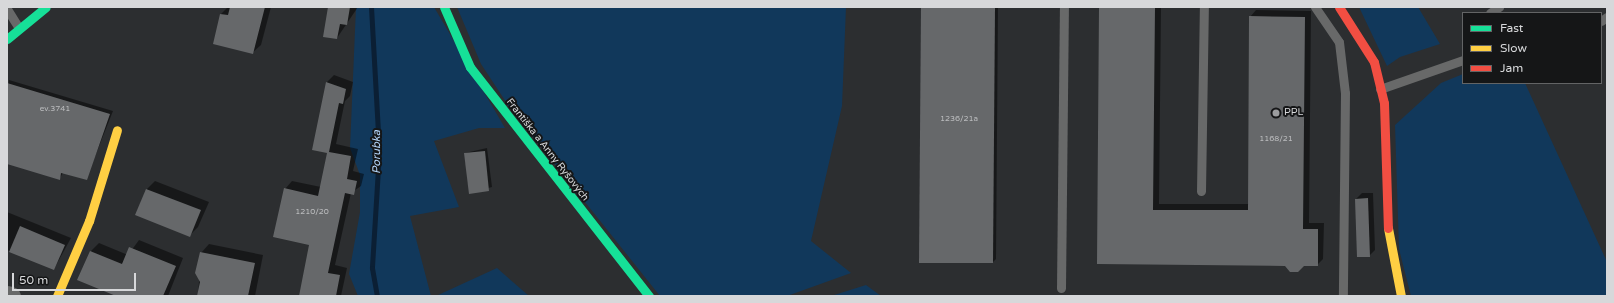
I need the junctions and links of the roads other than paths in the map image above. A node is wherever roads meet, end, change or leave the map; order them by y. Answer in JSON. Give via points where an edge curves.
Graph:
{"nodes":[{"id":1,"x":46,"y":7,"type":"edge"},
{"id":2,"x":444,"y":7,"type":"edge"},
{"id":3,"x":1064,"y":7,"type":"edge"},
{"id":4,"x":1204,"y":7,"type":"edge"},
{"id":5,"x":1315,"y":7,"type":"edge"},
{"id":6,"x":1339,"y":7,"type":"edge"},
{"id":7,"x":7,"y":9,"type":"edge"},
{"id":8,"x":19,"y":28,"type":"junction"},
{"id":9,"x":7,"y":39,"type":"edge"},
{"id":10,"x":1462,"y":60,"type":"edge"},
{"id":11,"x":1380,"y":89,"type":"junction"},
{"id":12,"x":117,"y":130,"type":"dead end"},
{"id":13,"x":1202,"y":191,"type":"dead end"},
{"id":14,"x":1061,"y":288,"type":"dead end"},
{"id":15,"x":7,"y":295,"type":"edge"},
{"id":16,"x":11,"y":296,"type":"edge"},
{"id":17,"x":57,"y":296,"type":"edge"},
{"id":18,"x":649,"y":296,"type":"edge"},
{"id":19,"x":1343,"y":296,"type":"edge"},
{"id":20,"x":1401,"y":296,"type":"edge"}],
"edges":[{"from":1,"to":8,"type":"street"},
{"from":2,"to":18,"type":"street","name":"Františka a Anny Ryšových","via":[[470,67]]},
{"from":3,"to":14,"type":"lane"},
{"from":4,"to":13,"type":"lane"},
{"from":5,"to":19,"type":"lane","via":[[1339,42],[1345,93]]},
{"from":6,"to":11,"type":"street","via":[[1374,62]]},
{"from":7,"to":8,"type":"lane"},
{"from":8,"to":9,"type":"street"},
{"from":10,"to":11,"type":"lane"},
{"from":11,"to":20,"type":"street","via":[[1389,245]]},
{"from":12,"to":17,"type":"street","via":[[89,221]]},
{"from":15,"to":16,"type":"street"}]}
